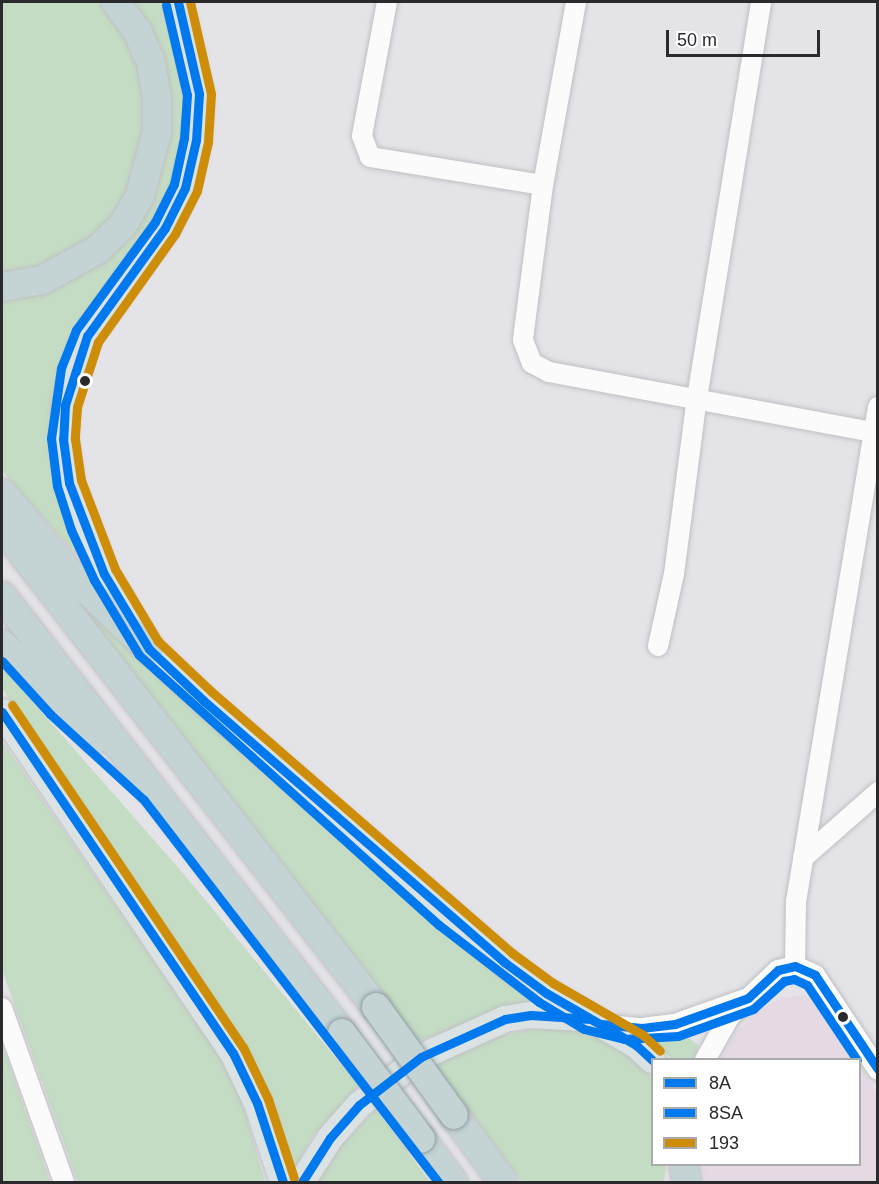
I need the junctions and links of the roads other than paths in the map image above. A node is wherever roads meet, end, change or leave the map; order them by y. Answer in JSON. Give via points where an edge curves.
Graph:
{"nodes":[{"id":1,"x":116,"y":2,"type":"edge"},
{"id":2,"x":178,"y":2,"type":"edge"},
{"id":3,"x":387,"y":2,"type":"edge"},
{"id":4,"x":576,"y":2,"type":"edge"},
{"id":5,"x":761,"y":2,"type":"edge"},
{"id":6,"x":543,"y":185,"type":"junction"},
{"id":7,"x":2,"y":287,"type":"edge"},
{"id":8,"x":697,"y":398,"type":"junction"},
{"id":9,"x":878,"y":407,"type":"edge"},
{"id":10,"x":873,"y":432,"type":"junction"},
{"id":11,"x":2,"y":493,"type":"edge"},
{"id":12,"x":2,"y":527,"type":"edge"},
{"id":13,"x":2,"y":596,"type":"edge"},
{"id":14,"x":2,"y":645,"type":"edge"},
{"id":15,"x":658,"y":646,"type":"dead end"},
{"id":16,"x":149,"y":649,"type":"junction"},
{"id":17,"x":2,"y":712,"type":"edge"},
{"id":18,"x":153,"y":792,"type":"junction"},
{"id":19,"x":878,"y":792,"type":"edge"},
{"id":20,"x":803,"y":858,"type":"junction"},
{"id":21,"x":795,"y":966,"type":"junction"},
{"id":22,"x":748,"y":998,"type":"junction"},
{"id":23,"x":2,"y":1008,"type":"edge"},
{"id":24,"x":596,"y":1022,"type":"junction"},
{"id":25,"x":706,"y":1058,"type":"edge"},
{"id":26,"x":651,"y":1059,"type":"edge"},
{"id":27,"x":876,"y":1063,"type":"edge"},
{"id":28,"x":682,"y":1166,"type":"edge"},
{"id":29,"x":683,"y":1166,"type":"edge"},
{"id":30,"x":64,"y":1182,"type":"edge"},
{"id":31,"x":283,"y":1182,"type":"edge"},
{"id":32,"x":302,"y":1182,"type":"edge"},
{"id":33,"x":453,"y":1182,"type":"edge"},
{"id":34,"x":503,"y":1182,"type":"edge"},
{"id":35,"x":678,"y":1182,"type":"edge"},
{"id":36,"x":687,"y":1182,"type":"edge"}],
"edges":[{"from":1,"to":7,"type":"highway","via":[[137,31],[150,60],[157,98],[157,132],[140,195],[123,225],[97,250],[42,280]]},
{"from":2,"to":16,"type":"main road","via":[[199,94],[196,140],[185,188],[165,228],[87,336],[72,371],[63,439],[69,483],[82,525],[104,574]]},
{"from":3,"to":6,"type":"street","via":[[362,136],[370,157]]},
{"from":4,"to":6,"type":"street"},
{"from":5,"to":8,"type":"street"},
{"from":6,"to":8,"type":"street","via":[[523,340],[532,363],[549,372]]},
{"from":8,"to":10,"type":"street"},
{"from":8,"to":15,"type":"street","via":[[674,574]]},
{"from":9,"to":10,"type":"street"},
{"from":10,"to":20,"type":"street"},
{"from":11,"to":16,"type":"highway","via":[[77,580]]},
{"from":12,"to":34,"type":"highway","bridge":true,"via":[[376,1007]]},
{"from":13,"to":18,"type":"highway"},
{"from":14,"to":18,"type":"highway","via":[[58,705]]},
{"from":16,"to":24,"type":"main road","via":[[447,916],[546,993]]},
{"from":17,"to":31,"type":"main road","via":[[233,1053],[257,1103]]},
{"from":18,"to":33,"type":"highway","bridge":true},
{"from":19,"to":20,"type":"street"},
{"from":20,"to":21,"type":"street","via":[[796,902]]},
{"from":21,"to":22,"type":"street","via":[[778,970]]},
{"from":21,"to":27,"type":"street","via":[[815,975]]},
{"from":22,"to":24,"type":"street","via":[[675,1024],[642,1028]]},
{"from":22,"to":25,"type":"street","via":[[730,1016]]},
{"from":23,"to":30,"type":"street"},
{"from":24,"to":26,"type":"main road","via":[[636,1045]]},
{"from":24,"to":32,"type":"main road","via":[[531,1015],[505,1019],[421,1057],[359,1105],[330,1138]]},
{"from":28,"to":35,"type":"main road"},
{"from":29,"to":36,"type":"highway"}]}
